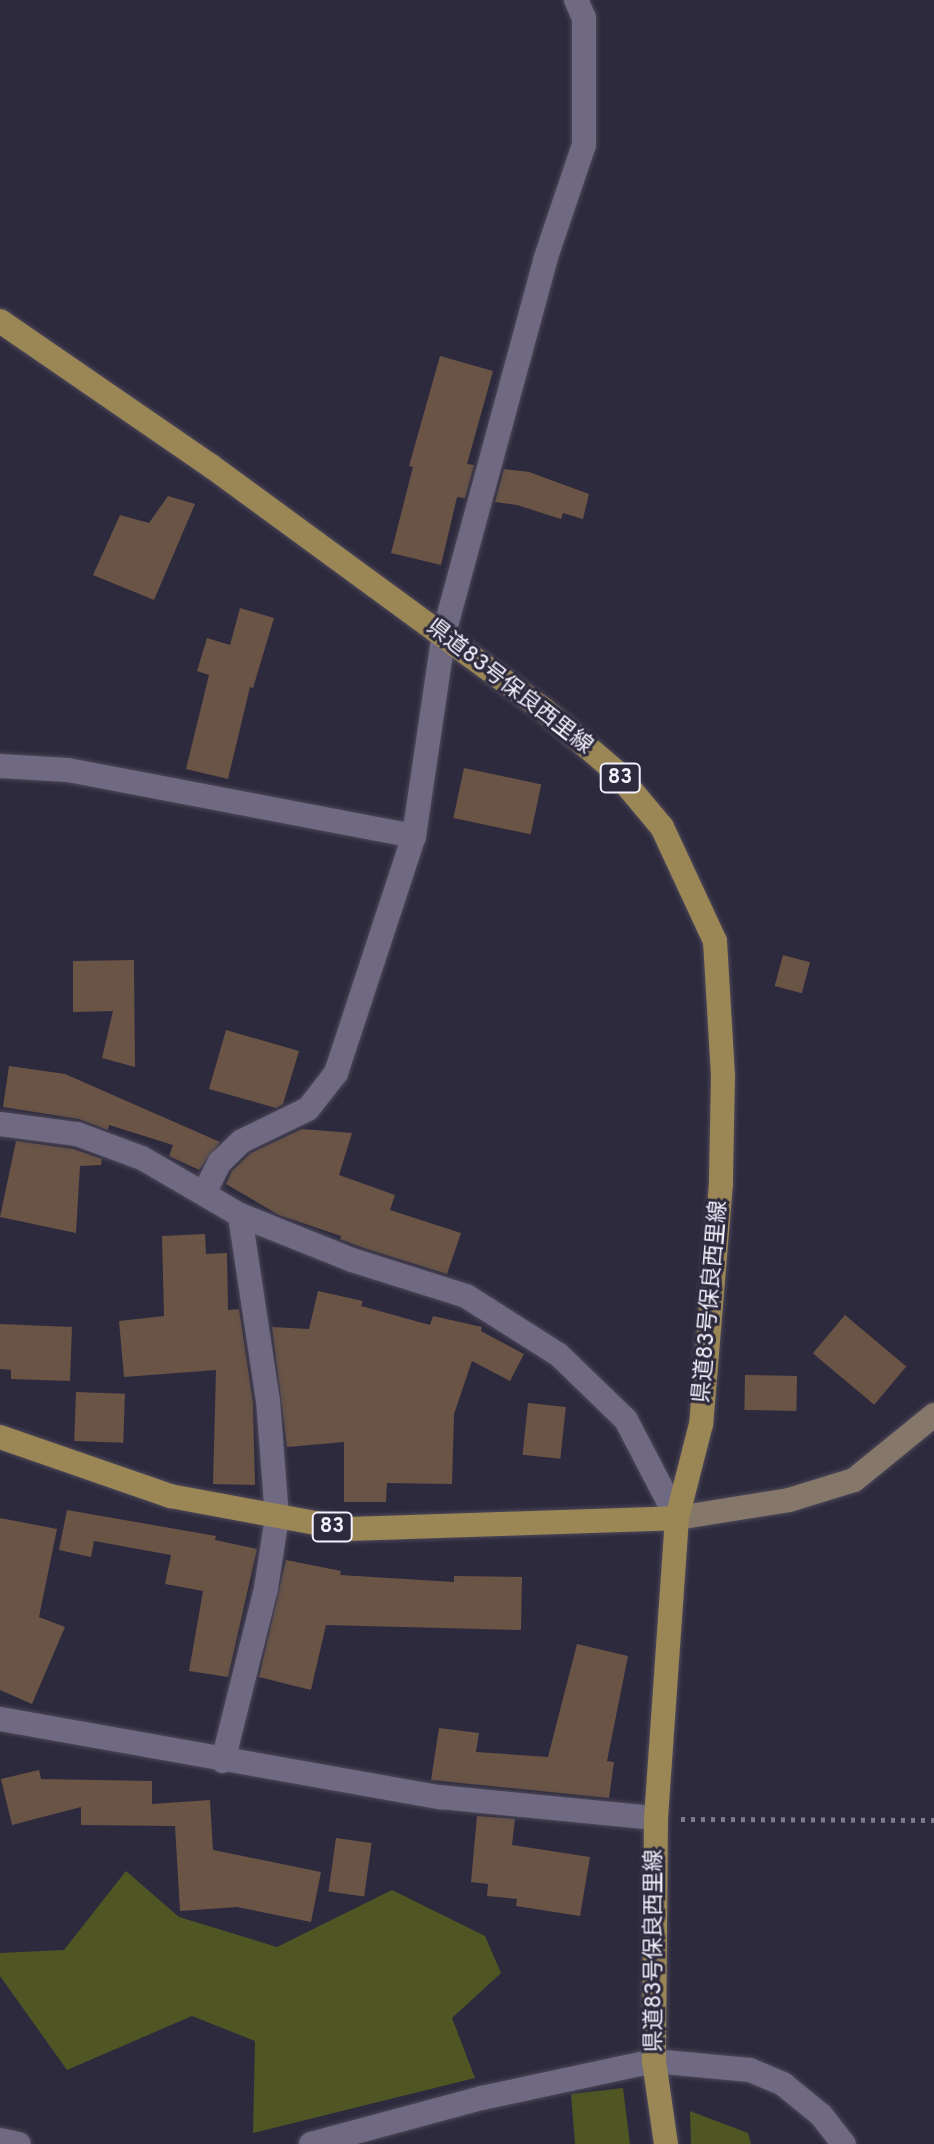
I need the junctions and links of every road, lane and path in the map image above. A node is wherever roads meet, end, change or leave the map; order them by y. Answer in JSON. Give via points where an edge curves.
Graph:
{"nodes":[{"id":1,"x":576,"y":0,"type":"edge"},
{"id":2,"x":0,"y":321,"type":"edge"},
{"id":3,"x":444,"y":633,"type":"junction"},
{"id":4,"x":0,"y":766,"type":"edge"},
{"id":5,"x":414,"y":836,"type":"junction"},
{"id":6,"x":0,"y":1124,"type":"edge"},
{"id":7,"x":204,"y":1193,"type":"junction"},
{"id":8,"x":240,"y":1215,"type":"junction"},
{"id":9,"x":934,"y":1415,"type":"edge"},
{"id":10,"x":0,"y":1437,"type":"edge"},
{"id":11,"x":277,"y":1517,"type":"junction"},
{"id":12,"x":677,"y":1518,"type":"junction"},
{"id":13,"x":0,"y":1719,"type":"edge"},
{"id":14,"x":223,"y":1761,"type":"junction"},
{"id":15,"x":656,"y":1818,"type":"junction"},
{"id":16,"x":934,"y":1820,"type":"edge"},
{"id":17,"x":654,"y":2061,"type":"junction"},
{"id":18,"x":0,"y":2140,"type":"edge"},
{"id":19,"x":19,"y":2144,"type":"edge"},
{"id":20,"x":311,"y":2144,"type":"edge"},
{"id":21,"x":666,"y":2144,"type":"edge"},
{"id":22,"x":844,"y":2144,"type":"edge"}],
"edges":[{"from":1,"to":3,"type":"street","via":[[584,18],[584,145],[545,260]]},
{"from":2,"to":3,"type":"main road","name":"県道83号保良西里線","number":"83"},
{"from":3,"to":5,"type":"street"},
{"from":3,"to":12,"type":"main road","name":"県道83号保良西里線","number":"83","via":[[615,771],[662,827],[715,941],[723,1075],[721,1183],[701,1424]]},
{"from":4,"to":5,"type":"street","via":[[68,770]]},
{"from":5,"to":7,"type":"street","via":[[336,1073],[308,1109],[242,1141],[220,1162]]},
{"from":6,"to":7,"type":"street","via":[[77,1134],[142,1158]]},
{"from":7,"to":8,"type":"street"},
{"from":8,"to":11,"type":"street","via":[[268,1401]]},
{"from":8,"to":12,"type":"street","via":[[352,1260],[466,1296],[559,1355],[626,1420]]},
{"from":9,"to":12,"type":"street","via":[[854,1480],[789,1500]]},
{"from":10,"to":11,"type":"main road","number":"83","via":[[170,1496]]},
{"from":11,"to":12,"type":"main road","number":"83","via":[[348,1529]]},
{"from":11,"to":14,"type":"street","via":[[266,1588]]},
{"from":12,"to":15,"type":"main road","name":"県道83号保良西里線","number":"83"},
{"from":13,"to":14,"type":"street"},
{"from":14,"to":15,"type":"street","via":[[440,1797]]},
{"from":15,"to":16,"type":"path"},
{"from":15,"to":17,"type":"main road","name":"県道83号保良西里線","number":"83"},
{"from":17,"to":20,"type":"street","via":[[482,2098]]},
{"from":17,"to":21,"type":"main road","name":"県道83号保良西里線","number":"83"},
{"from":17,"to":22,"type":"street","via":[[750,2070],[783,2084],[821,2115]]},
{"from":18,"to":19,"type":"street"}]}
